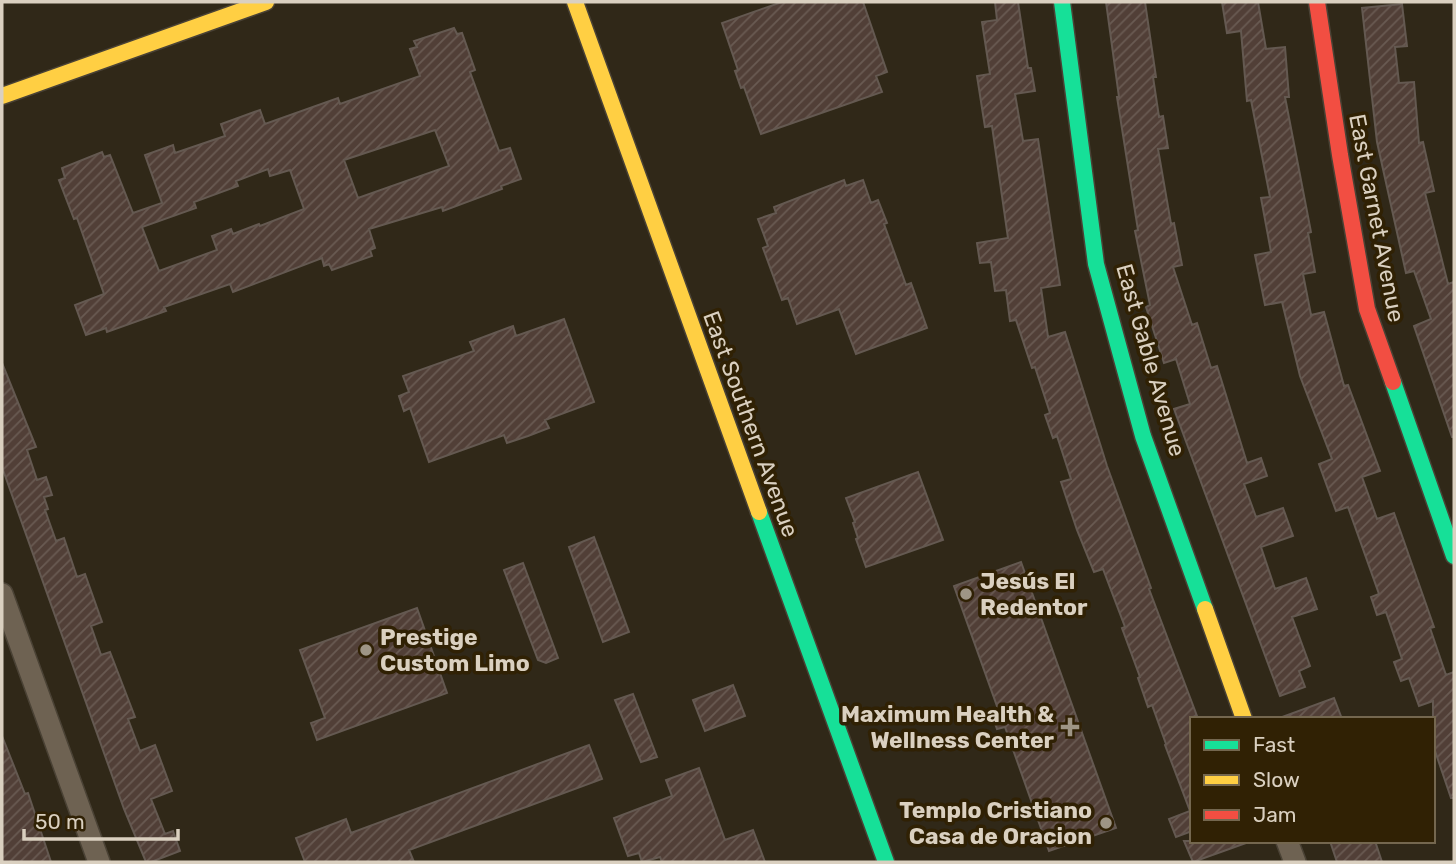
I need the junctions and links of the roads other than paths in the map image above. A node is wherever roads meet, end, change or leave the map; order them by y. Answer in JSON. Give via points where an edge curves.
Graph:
{"nodes":[{"id":1,"x":266,"y":2,"type":"edge"},
{"id":2,"x":575,"y":2,"type":"edge"},
{"id":3,"x":1062,"y":2,"type":"edge"},
{"id":4,"x":1317,"y":2,"type":"edge"},
{"id":5,"x":2,"y":96,"type":"edge"},
{"id":6,"x":1454,"y":556,"type":"edge"},
{"id":7,"x":2,"y":594,"type":"edge"},
{"id":8,"x":1243,"y":717,"type":"edge"},
{"id":9,"x":1288,"y":843,"type":"edge"},
{"id":10,"x":99,"y":862,"type":"edge"},
{"id":11,"x":886,"y":862,"type":"edge"},
{"id":12,"x":1295,"y":862,"type":"edge"}],
"edges":[{"from":1,"to":5,"type":"street"},
{"from":2,"to":11,"type":"street","name":"East Southern Avenue"},
{"from":3,"to":8,"type":"street","name":"East Gable Avenue","via":[[1096,264],[1143,436]]},
{"from":4,"to":6,"type":"street","name":"East Garnet Avenue","via":[[1367,309]]},
{"from":7,"to":10,"type":"street"},
{"from":9,"to":12,"type":"street"}]}
